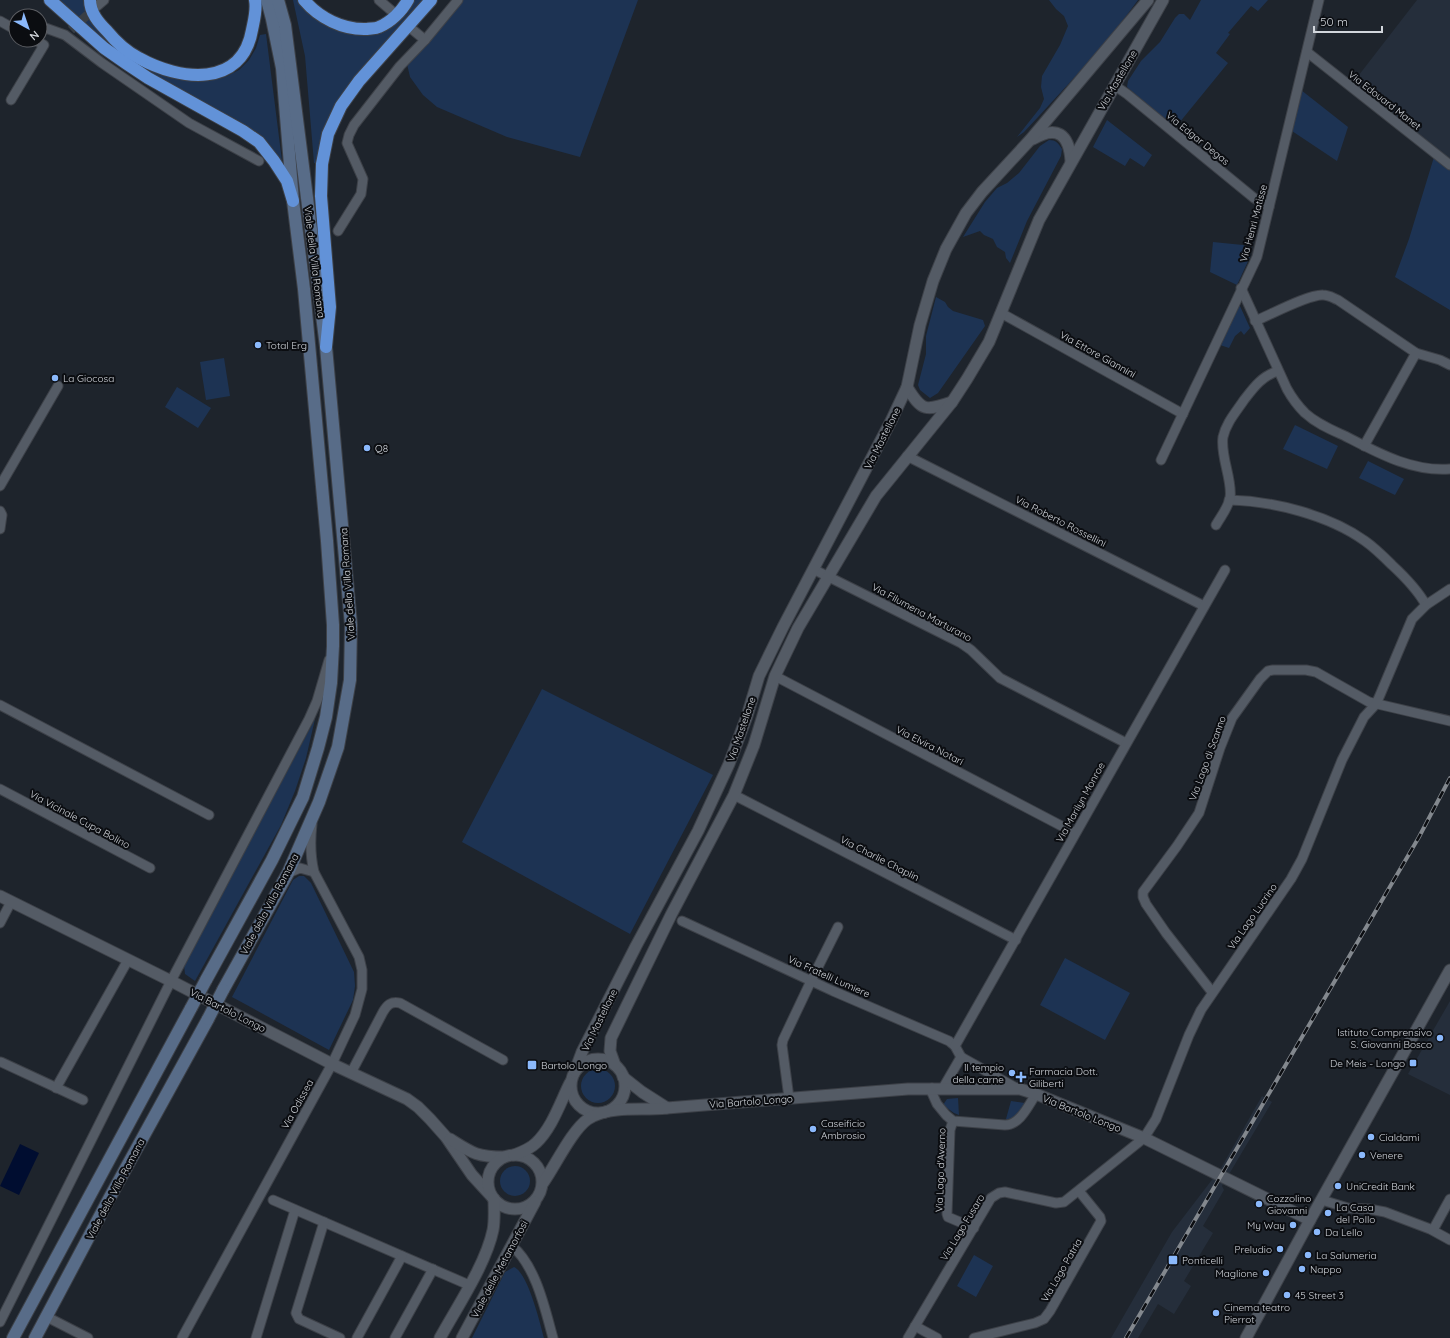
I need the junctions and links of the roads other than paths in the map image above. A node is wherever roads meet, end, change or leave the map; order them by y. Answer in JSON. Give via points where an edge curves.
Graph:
{"nodes":[{"id":1,"x":50,"y":0,"type":"edge"},
{"id":2,"x":256,"y":0,"type":"edge"},
{"id":3,"x":267,"y":0,"type":"edge"},
{"id":4,"x":278,"y":0,"type":"edge"},
{"id":5,"x":304,"y":0,"type":"edge"},
{"id":6,"x":379,"y":0,"type":"edge"},
{"id":7,"x":408,"y":0,"type":"edge"},
{"id":8,"x":431,"y":0,"type":"edge"},
{"id":9,"x":458,"y":0,"type":"edge"},
{"id":10,"x":1163,"y":0,"type":"edge"},
{"id":11,"x":1319,"y":0,"type":"edge"},
{"id":12,"x":97,"y":2,"type":"edge"},
{"id":13,"x":1147,"y":2,"type":"edge"},
{"id":14,"x":1156,"y":11,"type":"junction"},
{"id":15,"x":393,"y":12,"type":"dead end"},
{"id":16,"x":48,"y":28,"type":"edge"},
{"id":17,"x":413,"y":30,"type":"dead end"},
{"id":18,"x":425,"y":40,"type":"junction"},
{"id":19,"x":42,"y":48,"type":"edge"},
{"id":20,"x":1307,"y":52,"type":"junction"},
{"id":21,"x":1114,"y":85,"type":"junction"},
{"id":22,"x":11,"y":100,"type":"dead end"},
{"id":23,"x":1030,"y":140,"type":"junction"},
{"id":24,"x":259,"y":161,"type":"dead end"},
{"id":25,"x":1071,"y":161,"type":"junction"},
{"id":26,"x":1450,"y":165,"type":"edge"},
{"id":27,"x":293,"y":200,"type":"junction"},
{"id":28,"x":1269,"y":207,"type":"junction"},
{"id":29,"x":338,"y":231,"type":"dead end"},
{"id":30,"x":1241,"y":288,"type":"junction"},
{"id":31,"x":1001,"y":313,"type":"junction"},
{"id":32,"x":1256,"y":321,"type":"junction"},
{"id":33,"x":326,"y":347,"type":"junction"},
{"id":34,"x":1416,"y":353,"type":"junction"},
{"id":35,"x":1450,"y":365,"type":"edge"},
{"id":36,"x":1278,"y":370,"type":"junction"},
{"id":37,"x":58,"y":386,"type":"dead end"},
{"id":38,"x":907,"y":387,"type":"junction"},
{"id":39,"x":952,"y":402,"type":"junction"},
{"id":40,"x":1183,"y":414,"type":"junction"},
{"id":41,"x":1364,"y":446,"type":"junction"},
{"id":42,"x":907,"y":456,"type":"junction"},
{"id":43,"x":1162,"y":460,"type":"dead end"},
{"id":44,"x":1450,"y":469,"type":"edge"},
{"id":45,"x":0,"y":486,"type":"edge"},
{"id":46,"x":1229,"y":500,"type":"junction"},
{"id":47,"x":0,"y":511,"type":"edge"},
{"id":48,"x":1216,"y":525,"type":"dead end"},
{"id":49,"x":0,"y":529,"type":"edge"},
{"id":50,"x":813,"y":569,"type":"junction"},
{"id":51,"x":1225,"y":570,"type":"dead end"},
{"id":52,"x":828,"y":575,"type":"junction"},
{"id":53,"x":1450,"y":589,"type":"edge"},
{"id":54,"x":1426,"y":604,"type":"junction"},
{"id":55,"x":1204,"y":606,"type":"junction"},
{"id":56,"x":334,"y":646,"type":"junction"},
{"id":57,"x":775,"y":676,"type":"junction"},
{"id":58,"x":0,"y":699,"type":"edge"},
{"id":59,"x":1376,"y":704,"type":"junction"},
{"id":60,"x":0,"y":705,"type":"edge"},
{"id":61,"x":1450,"y":722,"type":"edge"},
{"id":62,"x":1126,"y":743,"type":"junction"},
{"id":63,"x":0,"y":789,"type":"edge"},
{"id":64,"x":734,"y":795,"type":"junction"},
{"id":65,"x":203,"y":806,"type":"dead end"},
{"id":66,"x":314,"y":814,"type":"junction"},
{"id":67,"x":209,"y":815,"type":"dead end"},
{"id":68,"x":1076,"y":833,"type":"junction"},
{"id":69,"x":150,"y":868,"type":"dead end"},
{"id":70,"x":314,"y":872,"type":"junction"},
{"id":71,"x":288,"y":873,"type":"junction"},
{"id":72,"x":0,"y":896,"type":"edge"},
{"id":73,"x":11,"y":902,"type":"junction"},
{"id":74,"x":682,"y":921,"type":"dead end"},
{"id":75,"x":0,"y":923,"type":"edge"},
{"id":76,"x":838,"y":927,"type":"dead end"},
{"id":77,"x":1016,"y":940,"type":"junction"},
{"id":78,"x":128,"y":960,"type":"junction"},
{"id":79,"x":1450,"y":970,"type":"edge"},
{"id":80,"x":171,"y":981,"type":"junction"},
{"id":81,"x":811,"y":981,"type":"junction"},
{"id":82,"x":1212,"y":992,"type":"junction"},
{"id":83,"x":955,"y":1046,"type":"junction"},
{"id":84,"x":961,"y":1057,"type":"junction"},
{"id":85,"x":504,"y":1060,"type":"dead end"},
{"id":86,"x":1,"y":1062,"type":"edge"},
{"id":87,"x":332,"y":1064,"type":"junction"},
{"id":88,"x":615,"y":1065,"type":"junction"},
{"id":89,"x":575,"y":1071,"type":"junction"},
{"id":90,"x":351,"y":1073,"type":"junction"},
{"id":91,"x":624,"y":1077,"type":"junction"},
{"id":92,"x":570,"y":1083,"type":"junction"},
{"id":93,"x":56,"y":1088,"type":"junction"},
{"id":94,"x":937,"y":1088,"type":"junction"},
{"id":95,"x":1020,"y":1089,"type":"junction"},
{"id":96,"x":1036,"y":1094,"type":"junction"},
{"id":97,"x":789,"y":1098,"type":"junction"},
{"id":98,"x":83,"y":1100,"type":"dead end"},
{"id":99,"x":667,"y":1108,"type":"junction"},
{"id":100,"x":604,"y":1113,"type":"junction"},
{"id":101,"x":954,"y":1121,"type":"junction"},
{"id":102,"x":446,"y":1137,"type":"junction"},
{"id":103,"x":1144,"y":1138,"type":"junction"},
{"id":104,"x":509,"y":1156,"type":"junction"},
{"id":105,"x":543,"y":1183,"type":"junction"},
{"id":106,"x":1079,"y":1191,"type":"junction"},
{"id":107,"x":494,"y":1199,"type":"junction"},
{"id":108,"x":1450,"y":1199,"type":"edge"},
{"id":109,"x":273,"y":1200,"type":"dead end"},
{"id":110,"x":537,"y":1200,"type":"junction"},
{"id":111,"x":1322,"y":1200,"type":"junction"},
{"id":112,"x":295,"y":1210,"type":"junction"},
{"id":113,"x":1310,"y":1220,"type":"junction"},
{"id":114,"x":324,"y":1222,"type":"junction"},
{"id":115,"x":974,"y":1228,"type":"junction"},
{"id":116,"x":1433,"y":1230,"type":"junction"},
{"id":117,"x":1450,"y":1240,"type":"edge"},
{"id":118,"x":512,"y":1246,"type":"junction"},
{"id":119,"x":402,"y":1256,"type":"junction"},
{"id":120,"x":433,"y":1269,"type":"junction"},
{"id":121,"x":469,"y":1285,"type":"junction"},
{"id":122,"x":47,"y":1317,"type":"junction"},
{"id":123,"x":0,"y":1322,"type":"edge"},
{"id":124,"x":915,"y":1326,"type":"junction"},
{"id":125,"x":258,"y":1337,"type":"edge"},
{"id":126,"x":13,"y":1338,"type":"edge"},
{"id":127,"x":35,"y":1338,"type":"edge"},
{"id":128,"x":88,"y":1338,"type":"edge"},
{"id":129,"x":182,"y":1338,"type":"edge"},
{"id":130,"x":340,"y":1338,"type":"edge"},
{"id":131,"x":357,"y":1338,"type":"edge"},
{"id":132,"x":395,"y":1338,"type":"edge"},
{"id":133,"x":440,"y":1338,"type":"edge"},
{"id":134,"x":462,"y":1338,"type":"edge"},
{"id":135,"x":553,"y":1338,"type":"edge"},
{"id":136,"x":908,"y":1338,"type":"edge"},
{"id":137,"x":937,"y":1338,"type":"edge"},
{"id":138,"x":974,"y":1338,"type":"edge"},
{"id":139,"x":1246,"y":1338,"type":"edge"}],
"edges":[{"from":1,"to":27,"type":"highway","via":[[104,48],[127,64],[258,142],[287,181]]},
{"from":2,"to":12,"type":"highway","via":[[250,40],[244,55],[222,72],[204,75],[161,68],[139,58],[115,40],[97,21],[90,4]]},
{"from":3,"to":27,"type":"main road","name":"Viale della Villa Romana","via":[[282,68]]},
{"from":4,"to":33,"type":"main road","name":"Viale della Villa Romana","via":[[285,25]]},
{"from":5,"to":7,"type":"highway","via":[[324,18],[344,27],[361,29],[378,28],[396,16]]},
{"from":6,"to":15,"type":"street"},
{"from":8,"to":33,"type":"highway","via":[[359,81],[341,106],[328,134],[322,164],[321,196],[330,307]]},
{"from":9,"to":18,"type":"street"},
{"from":10,"to":14,"type":"street","name":"Via Mastellone"},
{"from":11,"to":20,"type":"street","name":"Via Henri Matisse"},
{"from":13,"to":14,"type":"street","via":[[1153,4]]},
{"from":13,"to":23,"type":"street","name":"Via Mastellone"},
{"from":14,"to":21,"type":"street","name":"Via Mastellone"},
{"from":16,"to":24,"type":"street","via":[[68,32],[102,63],[189,123]]},
{"from":17,"to":18,"type":"street"},
{"from":18,"to":29,"type":"street","via":[[363,112],[349,135],[347,143],[363,179],[361,194]]},
{"from":19,"to":22,"type":"street"},
{"from":20,"to":26,"type":"street","name":"Via Edouard Manet"},
{"from":20,"to":28,"type":"street","name":"Via Henri Matisse"},
{"from":21,"to":25,"type":"street","name":"Via Mastellone"},
{"from":21,"to":28,"type":"street","name":"Via Edgar Degas","via":[[1254,198]]},
{"from":23,"to":25,"type":"street","name":"Via Mastellone","via":[[1042,134],[1058,134],[1069,145]]},
{"from":23,"to":38,"type":"street","name":"Via Mastellone","via":[[982,192],[966,213],[946,248],[920,325]]},
{"from":25,"to":31,"type":"street","name":"Via Mastellone","via":[[1039,220]]},
{"from":27,"to":56,"type":"main road","name":"Viale della Villa Romana","via":[[304,288]]},
{"from":28,"to":30,"type":"street","name":"Via Henri Matisse","via":[[1257,257]]},
{"from":30,"to":32,"type":"street"},
{"from":30,"to":40,"type":"street","name":"Via Henri Matisse"},
{"from":31,"to":39,"type":"street","name":"Via Mastellone","via":[[989,342]]},
{"from":31,"to":40,"type":"street","name":"Via Ettore Giannini"},
{"from":32,"to":34,"type":"street","via":[[1312,297],[1328,296],[1338,300]]},
{"from":32,"to":36,"type":"street"},
{"from":33,"to":66,"type":"main road","name":"Viale della Villa Romana","via":[[352,625],[350,680],[338,747]]},
{"from":34,"to":35,"type":"street"},
{"from":34,"to":41,"type":"street"},
{"from":36,"to":41,"type":"street","via":[[1291,396],[1305,413]]},
{"from":36,"to":46,"type":"street","via":[[1256,384],[1227,425],[1222,443],[1230,489]]},
{"from":37,"to":45,"type":"street"},
{"from":38,"to":39,"type":"street","via":[[916,402],[924,407],[934,408]]},
{"from":38,"to":50,"type":"street","name":"Via Mastellone"},
{"from":39,"to":42,"type":"street","name":"Via Mastellone"},
{"from":40,"to":43,"type":"street","name":"Via Henri Matisse"},
{"from":41,"to":44,"type":"street","via":[[1410,465],[1426,469]]},
{"from":42,"to":52,"type":"street","name":"Via Mastellone","via":[[876,496]]},
{"from":42,"to":55,"type":"street","name":"Via Roberto Rossellini"},
{"from":46,"to":48,"type":"street"},
{"from":46,"to":54,"type":"street","via":[[1254,502],[1306,513],[1349,531],[1382,555],[1410,582]]},
{"from":47,"to":49,"type":"street"},
{"from":50,"to":52,"type":"street","name":"Via Filumena Marturano"},
{"from":50,"to":89,"type":"street","name":"Via Mastellone","via":[[759,676],[729,764],[698,831],[636,946],[582,1052]]},
{"from":51,"to":55,"type":"street","name":"Via Marilyn Monroe"},
{"from":52,"to":57,"type":"street","name":"Via Mastellone"},
{"from":52,"to":62,"type":"street","name":"Via Filumena Marturano","via":[[961,643],[1000,678]]},
{"from":53,"to":54,"type":"street","name":"Via Lago Lucrino"},
{"from":54,"to":59,"type":"street","name":"Via Lago Lucrino","via":[[1409,626]]},
{"from":55,"to":62,"type":"street","name":"Via Marilyn Monroe"},
{"from":56,"to":80,"type":"street","name":"Viale della Villa Romana","via":[[309,719]]},
{"from":56,"to":126,"type":"main road","name":"Viale della Villa Romana","bridge":true,"via":[[326,717],[303,797],[272,860]]},
{"from":57,"to":64,"type":"street","name":"Via Mastellone","via":[[754,745]]},
{"from":57,"to":68,"type":"street","name":"Via Elvira Notari"},
{"from":58,"to":65,"type":"street"},
{"from":59,"to":61,"type":"street","name":"Via Lago di Scanno"},
{"from":59,"to":82,"type":"street","name":"Via Lago Lucrino","via":[[1364,717],[1342,760],[1291,880]]},
{"from":59,"to":82,"type":"street","name":"Via Lago di Scanno","via":[[1316,672],[1276,670],[1265,674],[1232,718],[1199,812],[1143,892],[1150,910]]},
{"from":60,"to":67,"type":"street"},
{"from":62,"to":68,"type":"street","name":"Via Marilyn Monroe"},
{"from":63,"to":69,"type":"street","name":"Via Vicinale Cupa Bolino"},
{"from":64,"to":77,"type":"street","name":"Via Charlie Chaplin"},
{"from":64,"to":88,"type":"street","name":"Via Mastellone","via":[[671,915],[611,1038],[610,1051]]},
{"from":66,"to":70,"type":"street","name":"Via Odissea","via":[[310,842]]},
{"from":66,"to":71,"type":"main road","name":"Viale della Villa Romana"},
{"from":68,"to":77,"type":"street","name":"Via Marilyn Monroe"},
{"from":70,"to":71,"type":"street","via":[[300,868]]},
{"from":70,"to":87,"type":"street","name":"Via Odissea","via":[[359,957],[362,970],[362,989],[355,1015]]},
{"from":71,"to":122,"type":"main road","name":"Viale della Villa Romana","bridge":true},
{"from":72,"to":73,"type":"street","name":"Via Bartolo Longo"},
{"from":73,"to":75,"type":"street"},
{"from":73,"to":78,"type":"street","name":"Via Bartolo Longo"},
{"from":74,"to":81,"type":"street","name":"Via Fratelli Lumiere"},
{"from":76,"to":81,"type":"street"},
{"from":77,"to":83,"type":"street","name":"Via Marilyn Monroe"},
{"from":78,"to":80,"type":"street","name":"Via Bartolo Longo"},
{"from":78,"to":93,"type":"street"},
{"from":79,"to":111,"type":"street"},
{"from":80,"to":87,"type":"street","name":"Via Bartolo Longo"},
{"from":80,"to":123,"type":"street","name":"Viale della Villa Romana"},
{"from":81,"to":83,"type":"street","name":"Via Fratelli Lumiere","via":[[949,1041]]},
{"from":81,"to":97,"type":"street","via":[[783,1040]]},
{"from":82,"to":103,"type":"street","name":"Via Lago Lucrino","via":[[1194,1022],[1156,1119]]},
{"from":83,"to":84,"type":"street"},
{"from":84,"to":94,"type":"street"},
{"from":84,"to":95,"type":"street"},
{"from":85,"to":90,"type":"street","via":[[394,1002],[383,1012]]},
{"from":86,"to":93,"type":"street"},
{"from":87,"to":90,"type":"street","name":"Via Bartolo Longo"},
{"from":87,"to":129,"type":"street","name":"Via Odissea"},
{"from":88,"to":89,"type":"street","via":[[607,1060],[598,1059],[585,1062]]},
{"from":88,"to":91,"type":"street"},
{"from":89,"to":92,"type":"street"},
{"from":90,"to":102,"type":"street","name":"Via Bartolo Longo","via":[[407,1099]]},
{"from":91,"to":99,"type":"street"},
{"from":91,"to":100,"type":"street","via":[[622,1099]]},
{"from":92,"to":100,"type":"street","via":[[577,1104],[582,1109]]},
{"from":92,"to":104,"type":"street","name":"Via Bartolo Longo","via":[[549,1125],[536,1143],[525,1152]]},
{"from":93,"to":98,"type":"street"},
{"from":94,"to":95,"type":"street","name":"Via Bartolo Longo"},
{"from":94,"to":97,"type":"street","name":"Via Bartolo Longo"},
{"from":94,"to":101,"type":"street","name":"Via Lago d'Averno","via":[[932,1093],[937,1104]]},
{"from":95,"to":96,"type":"street","name":"Via Bartolo Longo"},
{"from":96,"to":101,"type":"street","name":"Via Lago d'Averno","via":[[1018,1120],[1012,1124]]},
{"from":96,"to":103,"type":"street","name":"Via Bartolo Longo"},
{"from":97,"to":99,"type":"street","name":"Via Bartolo Longo"},
{"from":99,"to":100,"type":"street","name":"Via Bartolo Longo"},
{"from":100,"to":105,"type":"street","name":"Via Bartolo Longo","via":[[588,1120],[576,1130]]},
{"from":101,"to":115,"type":"street","name":"Via Lago d'Averno","via":[[950,1130],[947,1214],[948,1217]]},
{"from":102,"to":104,"type":"street","name":"Via Bartolo Longo","via":[[474,1154],[487,1157]]},
{"from":102,"to":107,"type":"street","name":"Via Bartolo Longo","via":[[472,1175]]},
{"from":103,"to":106,"type":"street","name":"Via Lago Fusaro"},
{"from":103,"to":113,"type":"street","name":"Via Bartolo Longo"},
{"from":104,"to":105,"type":"street","via":[[528,1158],[536,1164]]},
{"from":104,"to":107,"type":"street","via":[[494,1165],[488,1179],[489,1192]]},
{"from":105,"to":110,"type":"street"},
{"from":106,"to":115,"type":"street","name":"Via Lago Fusaro","via":[[1060,1203],[999,1192],[991,1198]]},
{"from":106,"to":138,"type":"street","name":"Via Lago Patria","via":[[1101,1221],[1050,1311],[1044,1319],[1035,1323]]},
{"from":107,"to":110,"type":"street","via":[[502,1206],[518,1210]]},
{"from":107,"to":121,"type":"street","name":"Viale delle Metamorfosi","via":[[490,1239],[480,1266]]},
{"from":108,"to":116,"type":"street"},
{"from":109,"to":112,"type":"street"},
{"from":110,"to":118,"type":"street","name":"Viale delle Metamorfosi"},
{"from":111,"to":113,"type":"street"},
{"from":111,"to":116,"type":"street","via":[[1348,1208],[1385,1212]]},
{"from":112,"to":114,"type":"street"},
{"from":112,"to":125,"type":"street"},
{"from":113,"to":139,"type":"street"},
{"from":114,"to":119,"type":"street"},
{"from":114,"to":130,"type":"street","via":[[296,1313],[299,1319]]},
{"from":115,"to":124,"type":"street","name":"Via Lago Fusaro"},
{"from":116,"to":117,"type":"street"},
{"from":118,"to":134,"type":"street","name":"Viale delle Metamorfosi"},
{"from":118,"to":135,"type":"street","via":[[521,1255],[533,1277]]},
{"from":119,"to":120,"type":"street"},
{"from":119,"to":131,"type":"street"},
{"from":120,"to":121,"type":"street"},
{"from":120,"to":132,"type":"street"},
{"from":121,"to":133,"type":"street","name":"Viale delle Metamorfosi"},
{"from":122,"to":127,"type":"main road","name":"Viale della Villa Romana"},
{"from":122,"to":128,"type":"street"},
{"from":124,"to":136,"type":"street","name":"Via Lago Fusaro"},
{"from":124,"to":137,"type":"street"}]}
